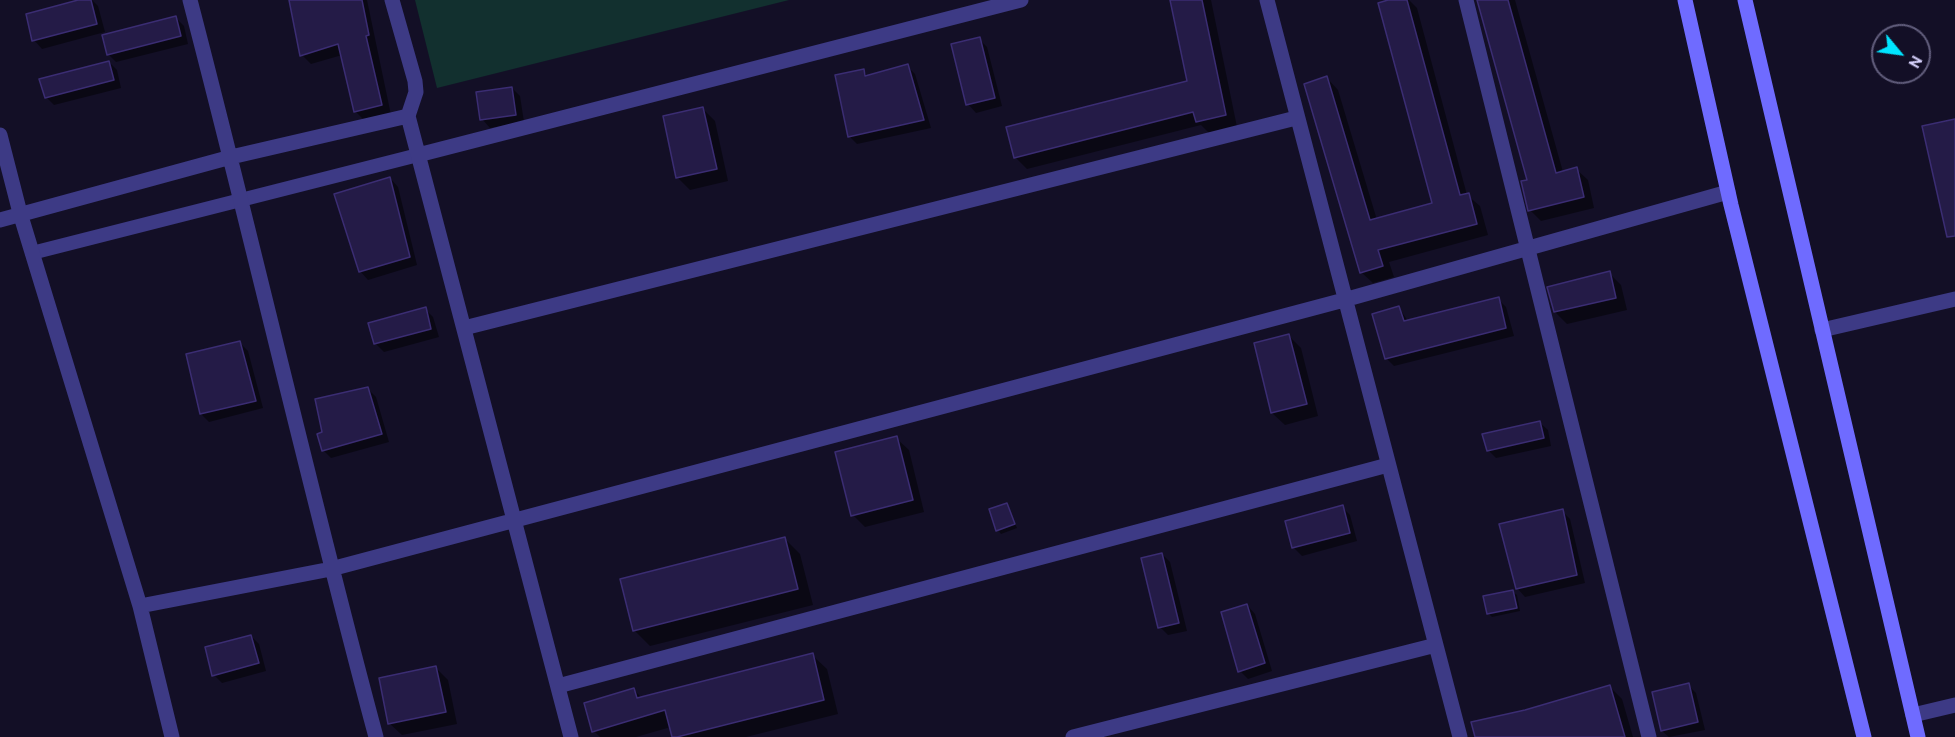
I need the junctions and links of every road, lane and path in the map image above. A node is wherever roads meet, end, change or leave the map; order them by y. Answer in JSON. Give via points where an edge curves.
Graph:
{"nodes":[{"id":1,"x":190,"y":0,"type":"edge"},
{"id":2,"x":392,"y":0,"type":"edge"},
{"id":3,"x":1021,"y":0,"type":"edge"},
{"id":4,"x":1267,"y":0,"type":"edge"},
{"id":5,"x":1466,"y":0,"type":"edge"},
{"id":6,"x":1685,"y":0,"type":"edge"},
{"id":7,"x":1745,"y":0,"type":"edge"},
{"id":8,"x":408,"y":116,"type":"junction"},
{"id":9,"x":1296,"y":118,"type":"junction"},
{"id":10,"x":0,"y":135,"type":"edge"},
{"id":11,"x":418,"y":155,"type":"junction"},
{"id":12,"x":231,"y":157,"type":"junction"},
{"id":13,"x":1728,"y":192,"type":"junction"},
{"id":14,"x":242,"y":200,"type":"junction"},
{"id":15,"x":20,"y":213,"type":"junction"},
{"id":16,"x":0,"y":220,"type":"edge"},
{"id":17,"x":1528,"y":248,"type":"junction"},
{"id":18,"x":32,"y":253,"type":"junction"},
{"id":19,"x":1955,"y":299,"type":"edge"},
{"id":20,"x":1344,"y":300,"type":"junction"},
{"id":21,"x":464,"y":328,"type":"junction"},
{"id":22,"x":1822,"y":330,"type":"junction"},
{"id":23,"x":1388,"y":465,"type":"junction"},
{"id":24,"x":516,"y":518,"type":"junction"},
{"id":25,"x":331,"y":568,"type":"junction"},
{"id":26,"x":140,"y":606,"type":"junction"},
{"id":27,"x":1436,"y":645,"type":"junction"},
{"id":28,"x":558,"y":686,"type":"junction"},
{"id":29,"x":1955,"y":705,"type":"edge"},
{"id":30,"x":1913,"y":715,"type":"junction"},
{"id":31,"x":172,"y":737,"type":"edge"},
{"id":32,"x":376,"y":737,"type":"edge"},
{"id":33,"x":572,"y":737,"type":"edge"},
{"id":34,"x":1073,"y":737,"type":"edge"},
{"id":35,"x":1460,"y":737,"type":"edge"},
{"id":36,"x":1649,"y":737,"type":"edge"},
{"id":37,"x":1864,"y":737,"type":"edge"},
{"id":38,"x":1918,"y":737,"type":"edge"}],
"edges":[{"from":1,"to":12,"type":"street"},
{"from":2,"to":8,"type":"street","via":[[416,81]]},
{"from":3,"to":11,"type":"street"},
{"from":4,"to":9,"type":"street"},
{"from":5,"to":17,"type":"street"},
{"from":6,"to":13,"type":"street"},
{"from":7,"to":22,"type":"street"},
{"from":8,"to":11,"type":"street"},
{"from":8,"to":12,"type":"street"},
{"from":9,"to":20,"type":"street"},
{"from":9,"to":21,"type":"street"},
{"from":10,"to":15,"type":"street"},
{"from":11,"to":14,"type":"lane"},
{"from":11,"to":21,"type":"street"},
{"from":12,"to":14,"type":"street"},
{"from":12,"to":15,"type":"street"},
{"from":13,"to":17,"type":"street"},
{"from":13,"to":37,"type":"street"},
{"from":14,"to":18,"type":"lane"},
{"from":14,"to":25,"type":"street"},
{"from":15,"to":16,"type":"street"},
{"from":15,"to":18,"type":"street"},
{"from":17,"to":20,"type":"street"},
{"from":17,"to":36,"type":"street"},
{"from":18,"to":26,"type":"street"},
{"from":19,"to":22,"type":"street"},
{"from":20,"to":23,"type":"street"},
{"from":20,"to":24,"type":"street"},
{"from":21,"to":24,"type":"street"},
{"from":22,"to":30,"type":"street"},
{"from":23,"to":27,"type":"street"},
{"from":23,"to":28,"type":"street"},
{"from":24,"to":25,"type":"street"},
{"from":24,"to":28,"type":"street"},
{"from":25,"to":26,"type":"street"},
{"from":25,"to":32,"type":"street"},
{"from":26,"to":31,"type":"street"},
{"from":27,"to":34,"type":"street"},
{"from":27,"to":35,"type":"street"},
{"from":28,"to":33,"type":"street"},
{"from":29,"to":30,"type":"street"},
{"from":30,"to":38,"type":"street"}]}
